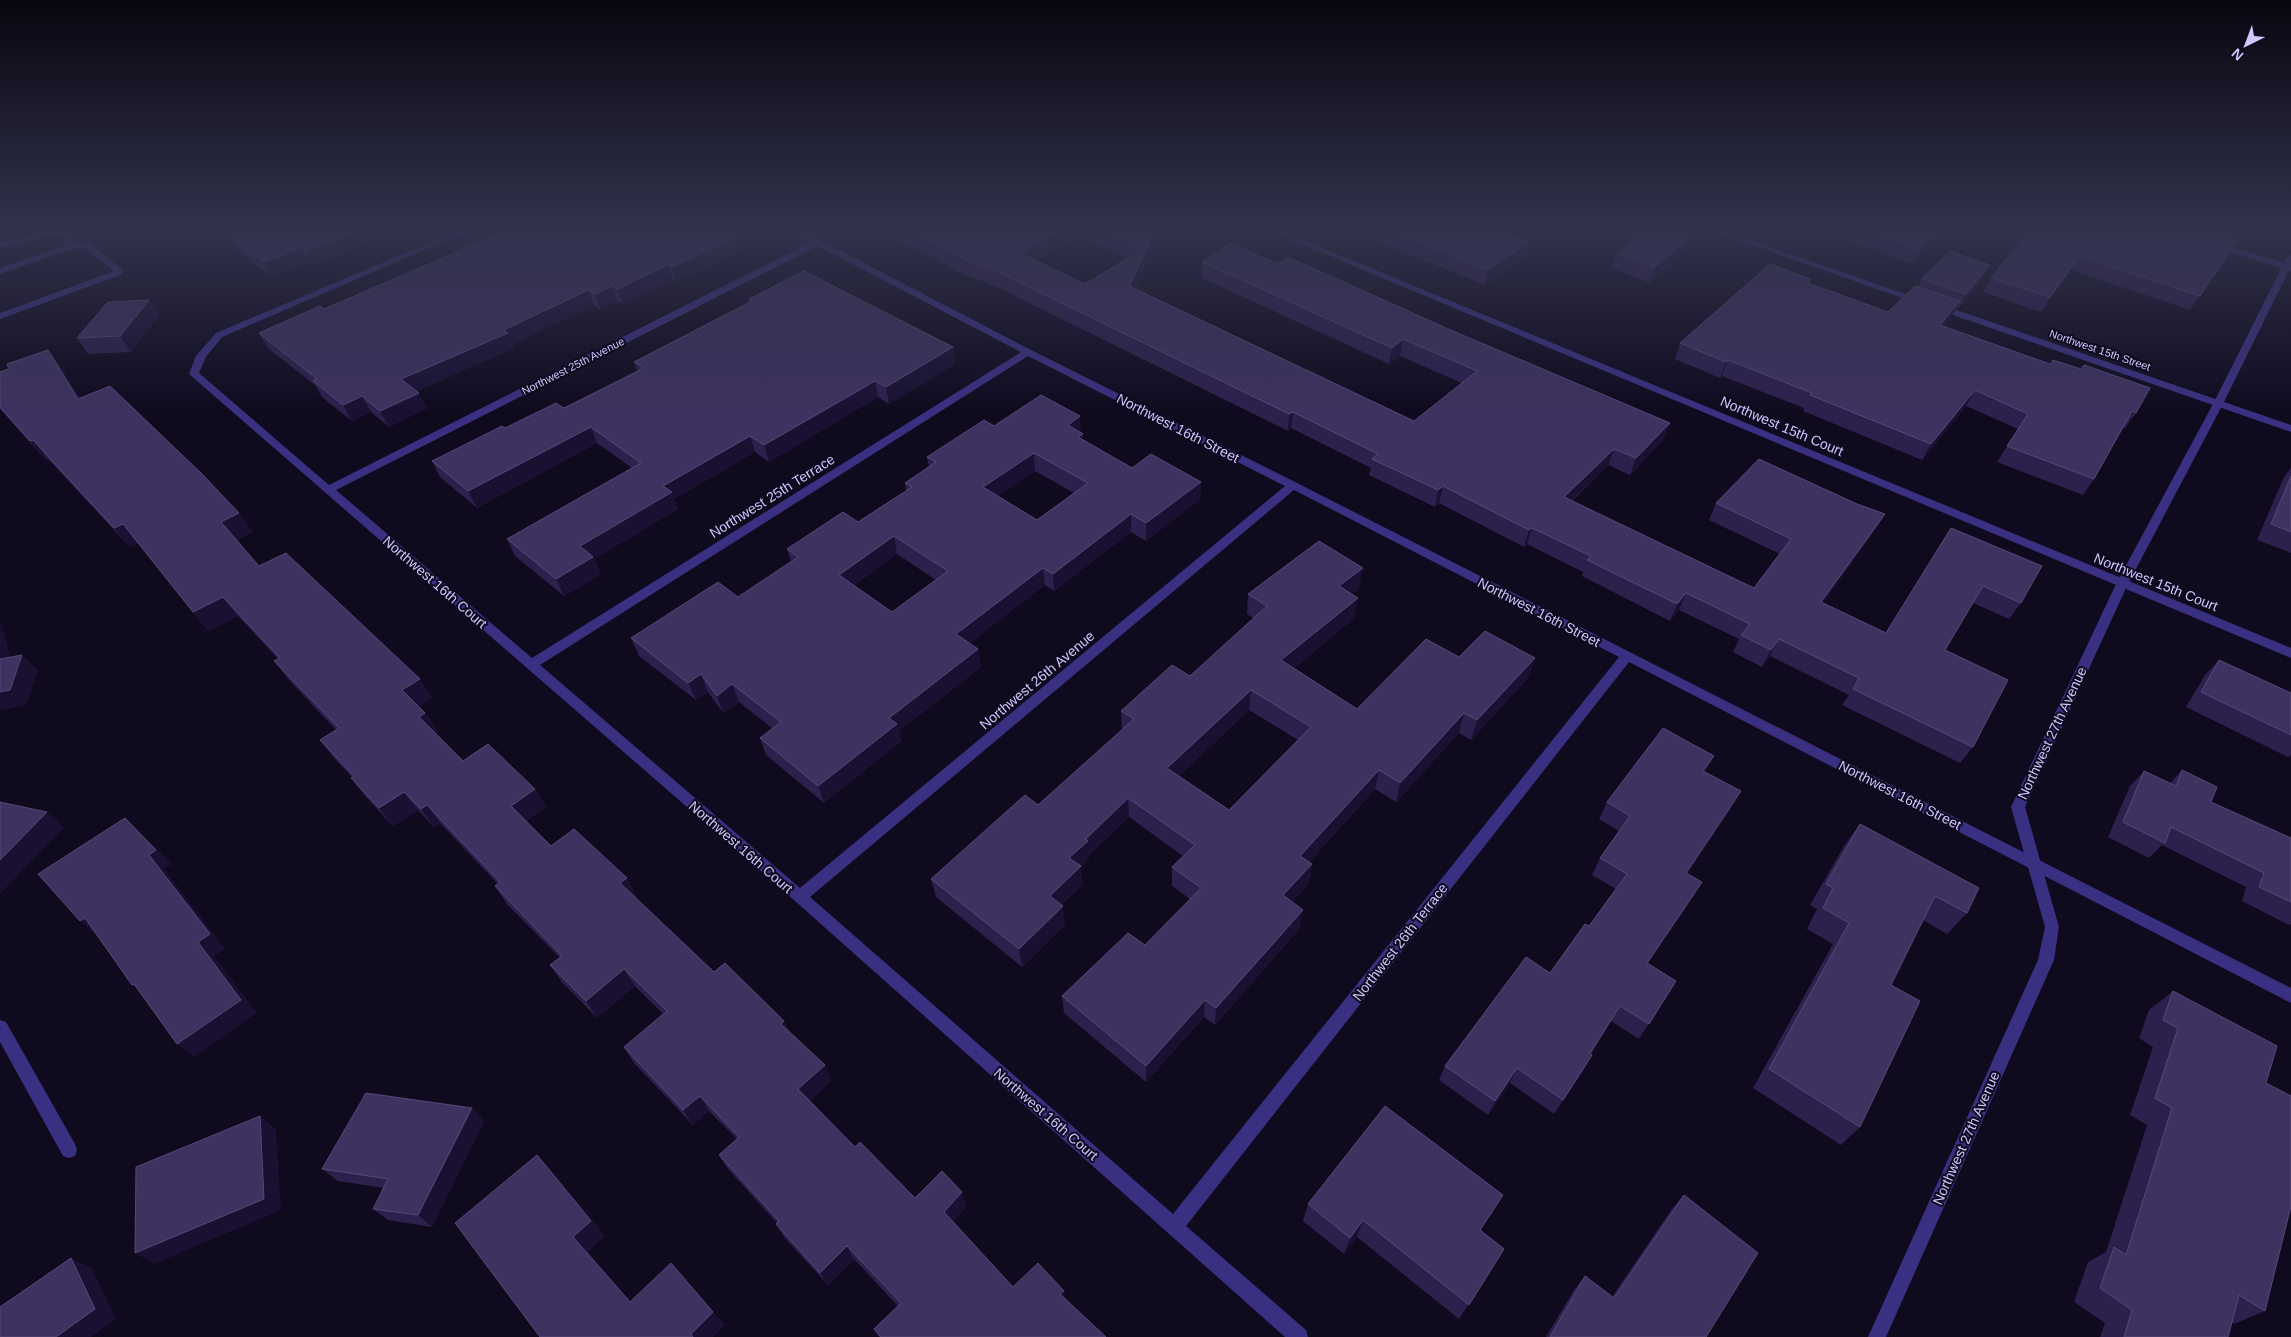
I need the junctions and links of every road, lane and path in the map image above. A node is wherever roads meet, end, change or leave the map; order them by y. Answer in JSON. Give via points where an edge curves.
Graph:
{"nodes":[{"id":1,"x":75,"y":288,"type":"edge"},
{"id":2,"x":329,"y":288,"type":"edge"},
{"id":3,"x":726,"y":288,"type":"edge"},
{"id":4,"x":907,"y":288,"type":"edge"},
{"id":5,"x":1412,"y":288,"type":"edge"},
{"id":6,"x":1883,"y":288,"type":"edge"},
{"id":7,"x":2277,"y":288,"type":"edge"},
{"id":8,"x":0,"y":316,"type":"edge"},
{"id":9,"x":1028,"y":352,"type":"junction"},
{"id":10,"x":2218,"y":404,"type":"junction"},
{"id":11,"x":2291,"y":429,"type":"edge"},
{"id":12,"x":1293,"y":485,"type":"junction"},
{"id":13,"x":328,"y":490,"type":"junction"},
{"id":14,"x":2122,"y":584,"type":"junction"},
{"id":15,"x":2291,"y":653,"type":"edge"},
{"id":16,"x":1626,"y":657,"type":"junction"},
{"id":17,"x":531,"y":665,"type":"junction"},
{"id":18,"x":2032,"y":862,"type":"junction"},
{"id":19,"x":800,"y":897,"type":"junction"},
{"id":20,"x":2291,"y":996,"type":"edge"},
{"id":21,"x":0,"y":1027,"type":"edge"},
{"id":22,"x":68,"y":1150,"type":"dead end"},
{"id":23,"x":1174,"y":1227,"type":"junction"},
{"id":24,"x":1299,"y":1337,"type":"edge"},
{"id":25,"x":1876,"y":1337,"type":"edge"}],
"edges":[{"from":1,"to":8,"type":"street"},
{"from":2,"to":13,"type":"street","name":"Northwest 16th Court","via":[[219,335],[202,356],[194,374]]},
{"from":3,"to":13,"type":"street","name":"Northwest 25th Avenue"},
{"from":4,"to":9,"type":"street","name":"Northwest 16th Street"},
{"from":5,"to":14,"type":"street","name":"Northwest 15th Court"},
{"from":6,"to":10,"type":"street","name":"Northwest 15th Street"},
{"from":7,"to":10,"type":"street","name":"Northwest 27th Avenue"},
{"from":9,"to":12,"type":"street","name":"Northwest 16th Street"},
{"from":9,"to":17,"type":"street","name":"Northwest 25th Terrace"},
{"from":10,"to":11,"type":"street","name":"Northwest 15th Street"},
{"from":10,"to":14,"type":"street","name":"Northwest 27th Avenue"},
{"from":12,"to":16,"type":"street","name":"Northwest 16th Street"},
{"from":12,"to":19,"type":"street","name":"Northwest 26th Avenue"},
{"from":13,"to":17,"type":"street","name":"Northwest 16th Court"},
{"from":14,"to":15,"type":"street","name":"Northwest 15th Court"},
{"from":14,"to":18,"type":"street","name":"Northwest 27th Avenue","via":[[2018,807]]},
{"from":16,"to":18,"type":"street","name":"Northwest 16th Street"},
{"from":16,"to":23,"type":"street","name":"Northwest 26th Terrace"},
{"from":17,"to":19,"type":"street","name":"Northwest 16th Court"},
{"from":18,"to":20,"type":"street","name":"Northwest 16th Street"},
{"from":18,"to":25,"type":"street","name":"Northwest 27th Avenue","via":[[2052,927],[2046,960]]},
{"from":19,"to":23,"type":"street","name":"Northwest 16th Court"},
{"from":21,"to":22,"type":"street"},
{"from":23,"to":24,"type":"street","name":"Northwest 16th Court"}]}
